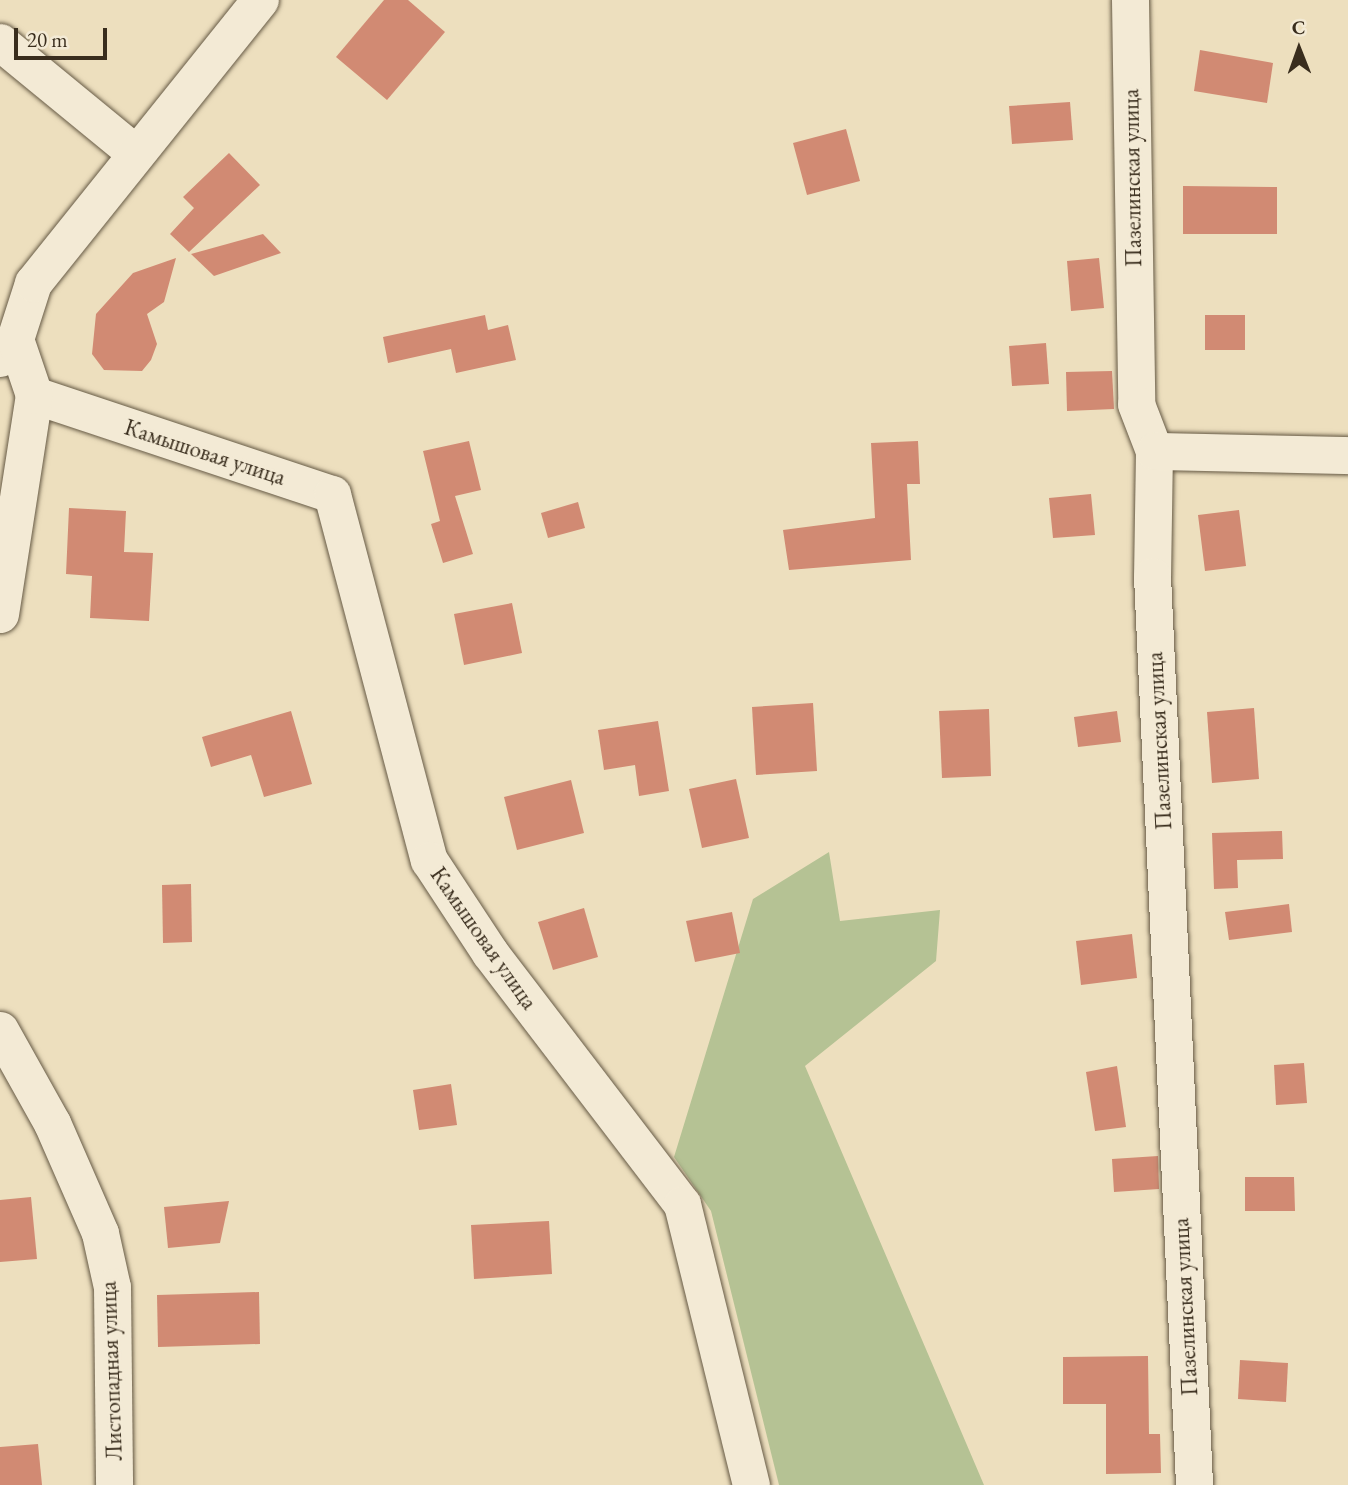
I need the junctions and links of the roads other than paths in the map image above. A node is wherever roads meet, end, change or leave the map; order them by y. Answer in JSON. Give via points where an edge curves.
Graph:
{"nodes":[{"id":1,"x":260,"y":0,"type":"edge"},
{"id":2,"x":1130,"y":0,"type":"edge"},
{"id":3,"x":0,"y":42,"type":"edge"},
{"id":4,"x":135,"y":153,"type":"junction"},
{"id":5,"x":8,"y":348,"type":"edge"},
{"id":6,"x":34,"y":395,"type":"junction"},
{"id":7,"x":1154,"y":451,"type":"junction"},
{"id":8,"x":1348,"y":455,"type":"edge"},
{"id":9,"x":0,"y":614,"type":"edge"},
{"id":10,"x":0,"y":1030,"type":"edge"},
{"id":11,"x":114,"y":1485,"type":"edge"},
{"id":12,"x":751,"y":1485,"type":"edge"},
{"id":13,"x":1194,"y":1485,"type":"edge"}],
"edges":[{"from":1,"to":4,"type":"street"},
{"from":2,"to":7,"type":"street","name":"Пазелинская улица","via":[[1136,404]]},
{"from":3,"to":4,"type":"street"},
{"from":4,"to":5,"type":"street","via":[[33,283]]},
{"from":5,"to":6,"type":"street"},
{"from":6,"to":9,"type":"street"},
{"from":6,"to":12,"type":"street","name":"Камышовая улица","via":[[332,494],[429,860],[490,953],[682,1204]]},
{"from":7,"to":8,"type":"street"},
{"from":7,"to":13,"type":"street","name":"Пазелинская улица","via":[[1152,576]]},
{"from":10,"to":11,"type":"street","name":"Листопадная улица","via":[[52,1123],[100,1234],[112,1287]]}]}
